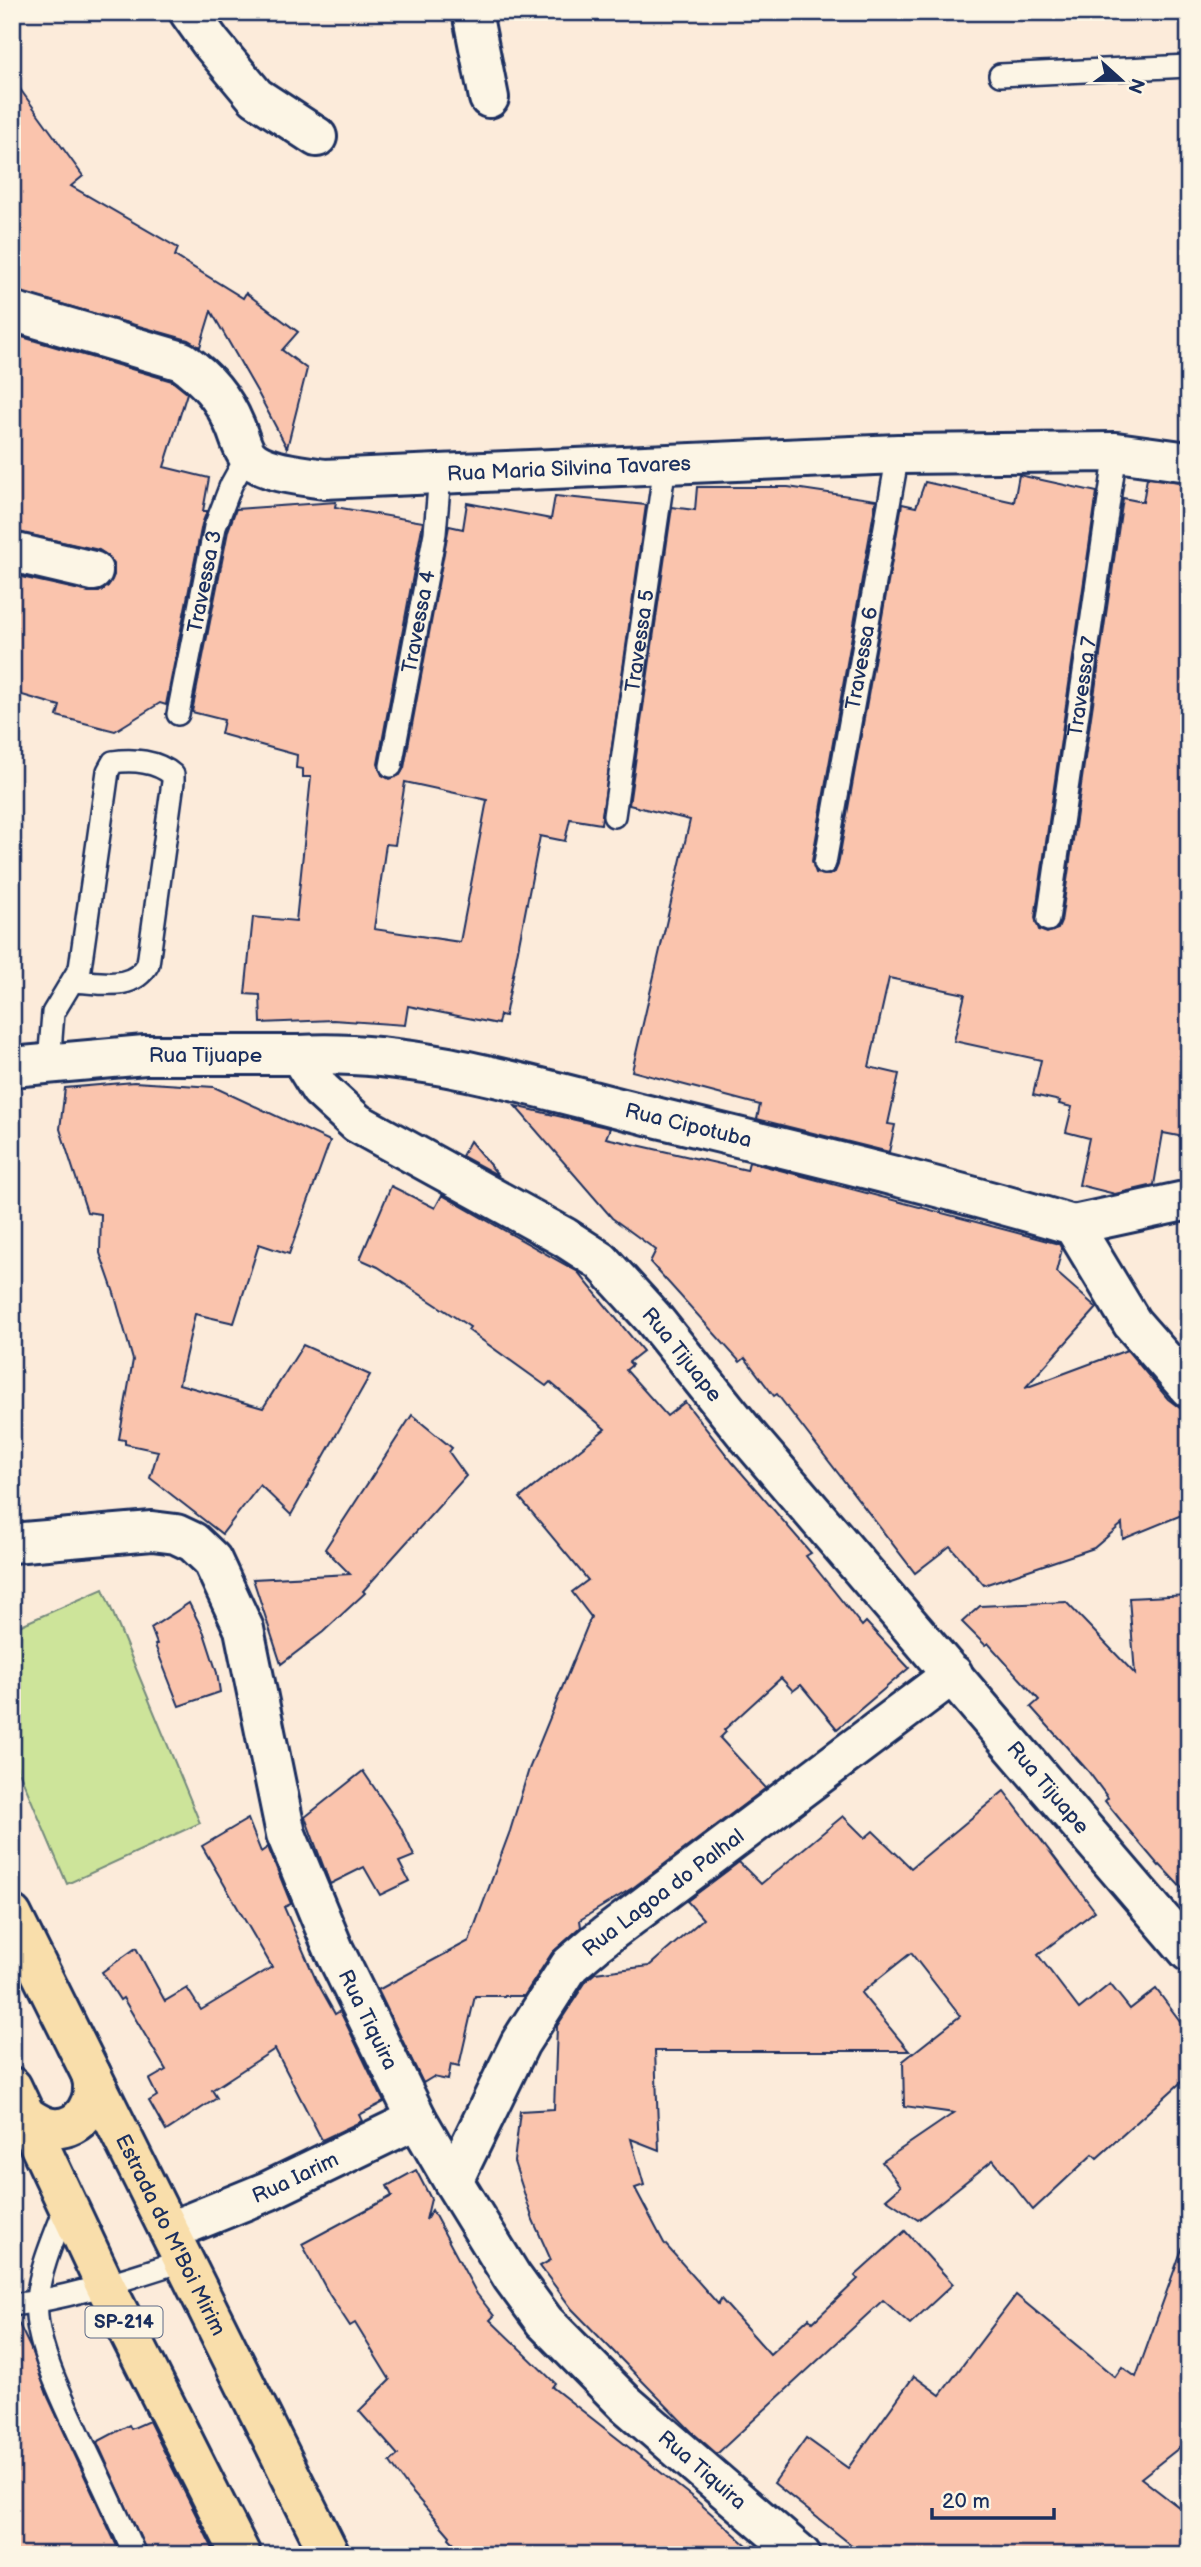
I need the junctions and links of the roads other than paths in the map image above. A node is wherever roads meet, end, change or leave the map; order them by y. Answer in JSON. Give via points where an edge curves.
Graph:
{"nodes":[{"id":1,"x":189,"y":12,"type":"edge"},
{"id":2,"x":472,"y":12,"type":"edge"},
{"id":3,"x":1189,"y":66,"type":"edge"},
{"id":4,"x":1000,"y":75,"type":"dead end"},
{"id":5,"x":489,"y":98,"type":"dead end"},
{"id":6,"x":317,"y":138,"type":"dead end"},
{"id":7,"x":12,"y":311,"type":"edge"},
{"id":8,"x":1116,"y":452,"type":"junction"},
{"id":9,"x":898,"y":454,"type":"junction"},
{"id":10,"x":247,"y":456,"type":"junction"},
{"id":11,"x":1189,"y":462,"type":"edge"},
{"id":12,"x":665,"y":465,"type":"junction"},
{"id":13,"x":440,"y":475,"type":"junction"},
{"id":14,"x":12,"y":552,"type":"edge"},
{"id":15,"x":93,"y":571,"type":"dead end"},
{"id":16,"x":178,"y":714,"type":"dead end"},
{"id":17,"x":391,"y":766,"type":"dead end"},
{"id":18,"x":614,"y":816,"type":"dead end"},
{"id":19,"x":825,"y":863,"type":"dead end"},
{"id":20,"x":1048,"y":920,"type":"dead end"},
{"id":21,"x":73,"y":981,"type":"junction"},
{"id":22,"x":299,"y":1055,"type":"junction"},
{"id":23,"x":31,"y":1066,"type":"edge"},
{"id":24,"x":1189,"y":1200,"type":"edge"},
{"id":25,"x":1073,"y":1225,"type":"junction"},
{"id":26,"x":1189,"y":1388,"type":"edge"},
{"id":27,"x":12,"y":1543,"type":"edge"},
{"id":28,"x":953,"y":1674,"type":"junction"},
{"id":29,"x":12,"y":1915,"type":"edge"},
{"id":30,"x":1189,"y":1952,"type":"edge"},
{"id":31,"x":91,"y":2074,"type":"junction"},
{"id":32,"x":19,"y":2101,"type":"edge"},
{"id":33,"x":417,"y":2119,"type":"junction"},
{"id":34,"x":453,"y":2181,"type":"junction"},
{"id":35,"x":68,"y":2202,"type":"junction"},
{"id":36,"x":178,"y":2246,"type":"junction"},
{"id":37,"x":105,"y":2285,"type":"junction"},
{"id":38,"x":37,"y":2302,"type":"junction"},
{"id":39,"x":12,"y":2305,"type":"edge"},
{"id":40,"x":135,"y":2555,"type":"edge"},
{"id":41,"x":242,"y":2555,"type":"edge"},
{"id":42,"x":330,"y":2555,"type":"edge"},
{"id":43,"x":801,"y":2555,"type":"edge"}],
"edges":[{"from":1,"to":6,"type":"street","via":[[256,97]]},
{"from":2,"to":5,"type":"street"},
{"from":3,"to":4,"type":"lane"},
{"from":7,"to":10,"type":"street","via":[[182,361],[217,391]]},
{"from":8,"to":9,"type":"street","name":"Rua Maria Silvina Tavares"},
{"from":8,"to":11,"type":"street","name":"Rua Maria Silvina Tavares"},
{"from":8,"to":20,"type":"lane","name":"Travessa 7"},
{"from":9,"to":12,"type":"street","name":"Rua Maria Silvina Tavares"},
{"from":9,"to":19,"type":"lane","name":"Travessa 6"},
{"from":10,"to":13,"type":"street","name":"Rua Maria Silvina Tavares","via":[[274,470],[324,479]]},
{"from":10,"to":16,"type":"lane","name":"Travessa 3","via":[[215,527]]},
{"from":12,"to":13,"type":"street","name":"Rua Maria Silvina Tavares"},
{"from":12,"to":18,"type":"lane","name":"Travessa 5"},
{"from":13,"to":17,"type":"lane","name":"Travessa 4","via":[[435,533]]},
{"from":14,"to":15,"type":"street"},
{"from":21,"to":21,"type":"lane","via":[[128,983],[148,964],[173,782],[167,770],[127,760],[113,762],[107,771],[80,968]]},
{"from":21,"to":23,"type":"lane","via":[[53,1013]]},
{"from":22,"to":23,"type":"street","name":"Rua Tijuape","via":[[145,1055]]},
{"from":22,"to":25,"type":"street","name":"Rua Cipotuba","via":[[380,1056],[499,1079]]},
{"from":22,"to":28,"type":"street","name":"Rua Tijuape","via":[[320,1089],[357,1123],[601,1261]]},
{"from":24,"to":25,"type":"street","name":"Rua Cipotuba"},
{"from":25,"to":26,"type":"street","via":[[1132,1323]]},
{"from":27,"to":33,"type":"street","name":"Rua Tiquira","via":[[152,1531],[193,1542],[212,1560],[244,1629],[285,1834],[334,1950]]},
{"from":28,"to":30,"type":"street","name":"Rua Tijuape"},
{"from":28,"to":34,"type":"street","name":"Rua Lagoa do Palhal","via":[[570,1965],[520,2043]]},
{"from":29,"to":31,"type":"main road","name":"Estrada do M'Boi Mirim"},
{"from":31,"to":32,"type":"main road","via":[[93,2097],[82,2117],[69,2125],[39,2124]]},
{"from":31,"to":36,"type":"main road","name":"Estrada do M'Boi Mirim"},
{"from":32,"to":35,"type":"main road","number":"SP-214"},
{"from":33,"to":34,"type":"street","name":"Rua Tiquira"},
{"from":33,"to":36,"type":"street","name":"Rua Iarim","via":[[268,2191]]},
{"from":34,"to":43,"type":"street","name":"Rua Tiquira","via":[[544,2321],[625,2403]]},
{"from":35,"to":37,"type":"main road","number":"SP-214"},
{"from":35,"to":38,"type":"lane"},
{"from":36,"to":37,"type":"lane"},
{"from":36,"to":42,"type":"main road","name":"Estrada do M'Boi Mirim"},
{"from":37,"to":38,"type":"lane"},
{"from":37,"to":41,"type":"main road","number":"SP-214"},
{"from":38,"to":39,"type":"lane"},
{"from":38,"to":40,"type":"lane","via":[[46,2355],[58,2388]]}]}
